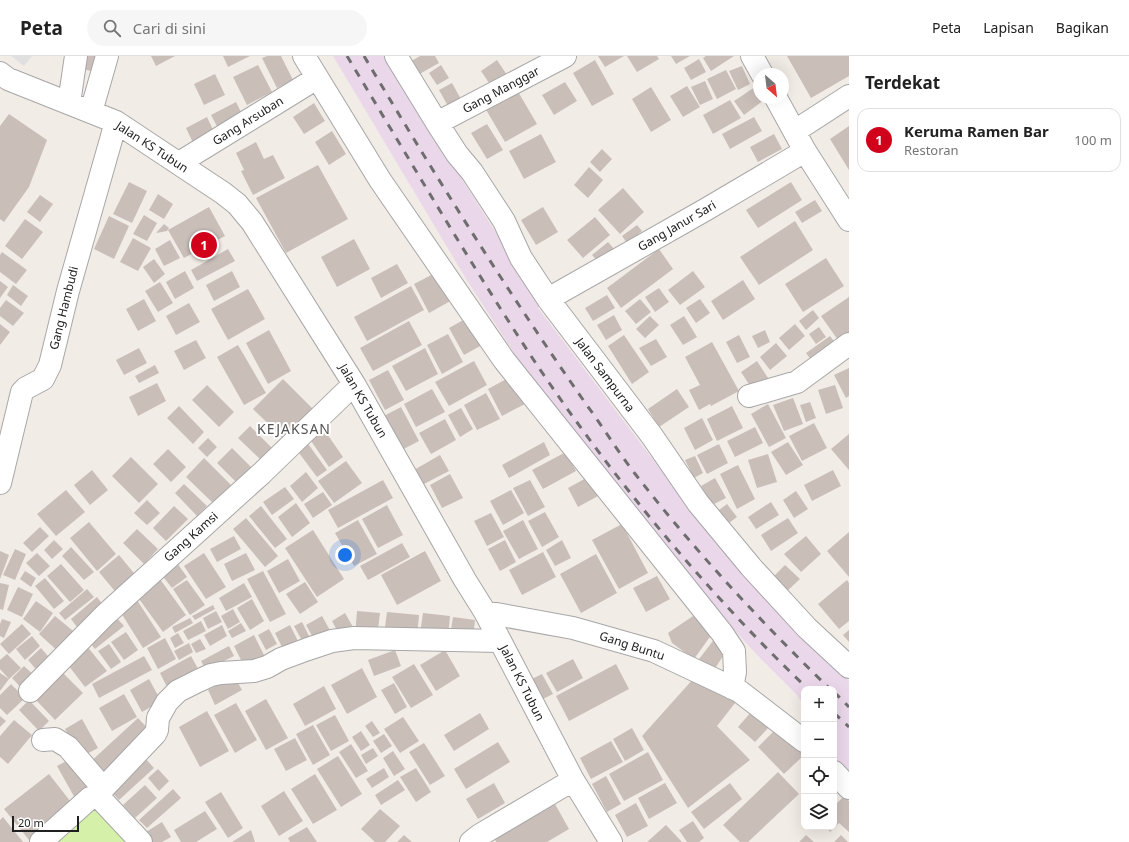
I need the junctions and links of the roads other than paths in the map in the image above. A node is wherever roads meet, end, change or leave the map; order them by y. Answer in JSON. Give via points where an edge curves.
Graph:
{"nodes":[{"id":1,"x":76,"y":56,"type":"edge"},
{"id":2,"x":107,"y":56,"type":"edge"},
{"id":3,"x":304,"y":56,"type":"edge"},
{"id":4,"x":396,"y":56,"type":"edge"},
{"id":5,"x":565,"y":56,"type":"edge"},
{"id":6,"x":752,"y":56,"type":"edge"},
{"id":7,"x":759,"y":68,"type":"edge"},
{"id":8,"x":318,"y":78,"type":"junction"},
{"id":9,"x":3,"y":81,"type":"edge"},
{"id":10,"x":849,"y":96,"type":"edge"},
{"id":11,"x":69,"y":103,"type":"junction"},
{"id":12,"x":779,"y":104,"type":"edge"},
{"id":13,"x":91,"y":112,"type":"junction"},
{"id":14,"x":116,"y":122,"type":"junction"},
{"id":15,"x":437,"y":123,"type":"junction"},
{"id":16,"x":794,"y":132,"type":"junction"},
{"id":17,"x":805,"y":151,"type":"junction"},
{"id":18,"x":179,"y":164,"type":"junction"},
{"id":19,"x":849,"y":220,"type":"edge"},
{"id":20,"x":548,"y":299,"type":"junction"},
{"id":21,"x":849,"y":344,"type":"edge"},
{"id":22,"x":354,"y":384,"type":"junction"},
{"id":23,"x":749,"y":396,"type":"dead end"},
{"id":24,"x":0,"y":483,"type":"edge"},
{"id":25,"x":485,"y":612,"type":"junction"},
{"id":26,"x":500,"y":641,"type":"junction"},
{"id":27,"x":849,"y":667,"type":"edge"},
{"id":28,"x":732,"y":688,"type":"junction"},
{"id":29,"x":30,"y":691,"type":"dead end"},
{"id":30,"x":43,"y":740,"type":"dead end"},
{"id":31,"x":801,"y":740,"type":"edge"},
{"id":32,"x":837,"y":775,"type":"edge"},
{"id":33,"x":573,"y":780,"type":"junction"},
{"id":34,"x":849,"y":788,"type":"edge"},
{"id":35,"x":100,"y":791,"type":"junction"},
{"id":36,"x":41,"y":842,"type":"edge"},
{"id":37,"x":141,"y":842,"type":"edge"},
{"id":38,"x":471,"y":842,"type":"edge"},
{"id":39,"x":611,"y":842,"type":"edge"}],
"edges":[{"from":1,"to":11,"type":"street"},
{"from":2,"to":13,"type":"street"},
{"from":3,"to":8,"type":"street"},
{"from":4,"to":15,"type":"street","name":"Jalan Sampurna"},
{"from":5,"to":15,"type":"street","name":"Gang Manggar"},
{"from":6,"to":7,"type":"street"},
{"from":8,"to":18,"type":"street","name":"Gang Arsuban"},
{"from":8,"to":28,"type":"street","via":[[380,180],[504,360],[726,639],[734,651],[735,672]]},
{"from":9,"to":11,"type":"street","name":"Jalan KS Tubun"},
{"from":10,"to":16,"type":"street"},
{"from":11,"to":13,"type":"street","name":"Jalan KS Tubun"},
{"from":12,"to":16,"type":"street"},
{"from":13,"to":14,"type":"street","name":"Jalan KS Tubun"},
{"from":14,"to":18,"type":"street","name":"Jalan KS Tubun"},
{"from":14,"to":24,"type":"street","name":"Gang Hambudi","via":[[68,291],[50,365],[43,380],[22,392]]},
{"from":15,"to":20,"type":"street","name":"Jalan Sampurna","via":[[504,221],[521,258]]},
{"from":16,"to":17,"type":"street"},
{"from":17,"to":19,"type":"street"},
{"from":17,"to":20,"type":"street","name":"Gang Janur Sari"},
{"from":18,"to":22,"type":"street","name":"Jalan KS Tubun","via":[[237,204],[252,222]]},
{"from":20,"to":27,"type":"street","name":"Jalan Sampurna","via":[[652,436],[698,503],[751,567],[807,628]]},
{"from":21,"to":23,"type":"street","via":[[797,382]]},
{"from":22,"to":25,"type":"street","name":"Jalan KS Tubun"},
{"from":22,"to":29,"type":"street","name":"Gang Kamsi","via":[[262,473],[105,615]]},
{"from":25,"to":26,"type":"street","name":"Jalan KS Tubun"},
{"from":25,"to":28,"type":"street","name":"Gang Buntu","via":[[573,628],[654,651]]},
{"from":26,"to":33,"type":"street","name":"Jalan KS Tubun"},
{"from":26,"to":35,"type":"street","via":[[354,638],[332,641],[254,671],[211,675],[178,691],[167,702],[158,718],[155,734]]},
{"from":28,"to":31,"type":"street","name":"Gang Buntu"},
{"from":30,"to":35,"type":"street","via":[[55,739],[68,747],[78,757]]},
{"from":32,"to":34,"type":"street"},
{"from":33,"to":38,"type":"street"},
{"from":33,"to":39,"type":"street","name":"Jalan KS Tubun"},
{"from":35,"to":36,"type":"street"},
{"from":35,"to":37,"type":"street"}]}
